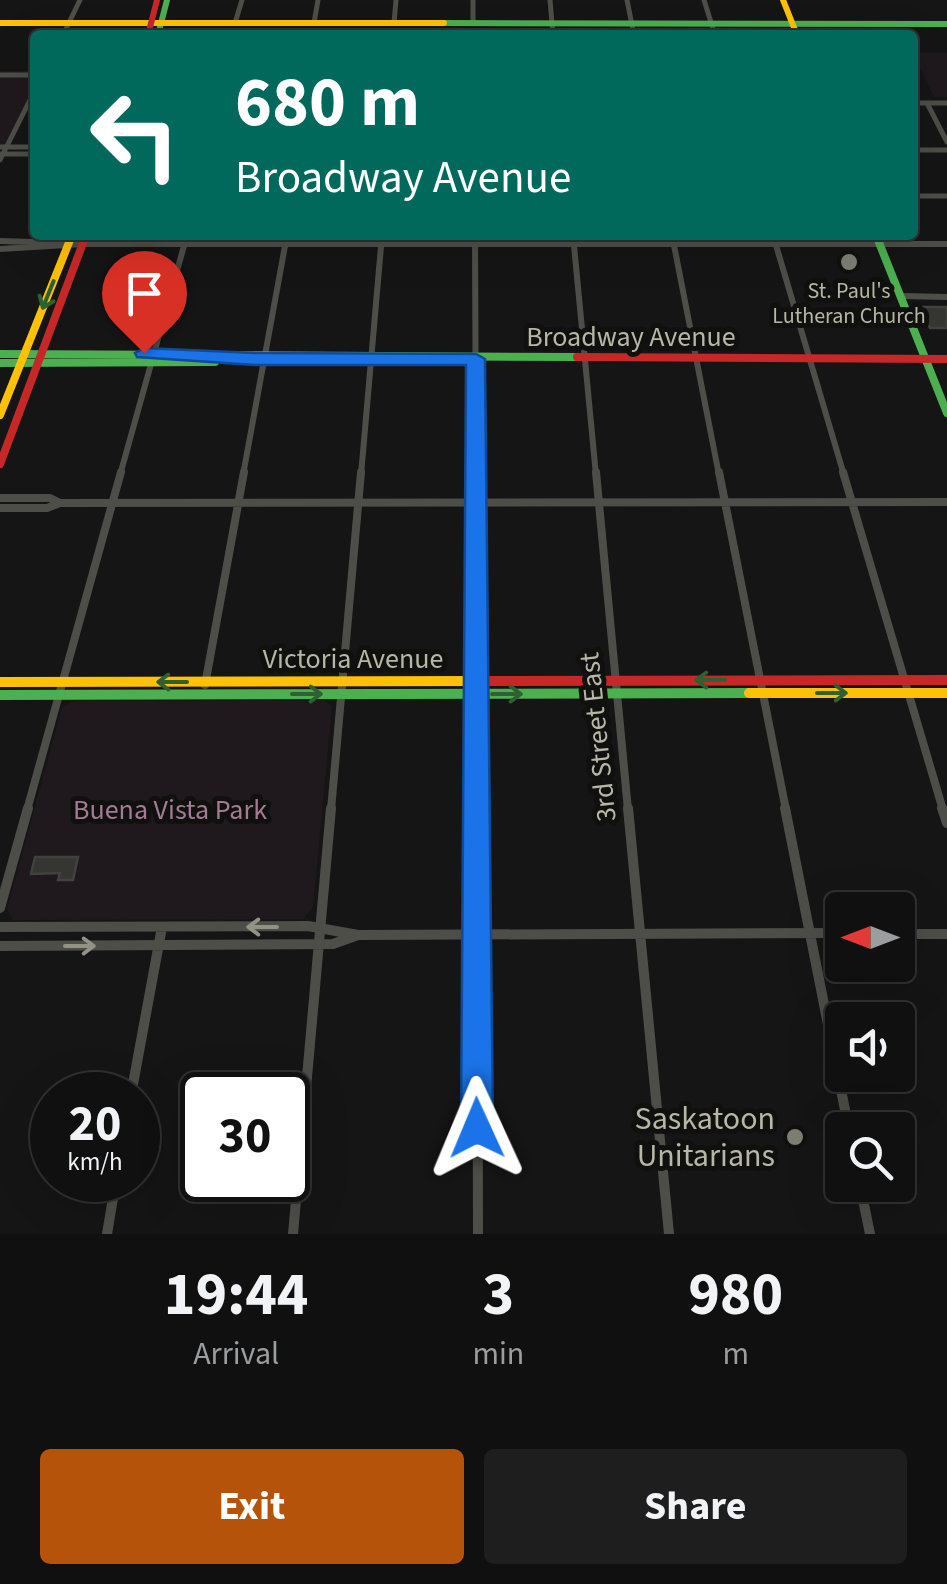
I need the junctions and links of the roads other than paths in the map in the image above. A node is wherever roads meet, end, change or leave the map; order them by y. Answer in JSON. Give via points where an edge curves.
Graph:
{"nodes":[{"id":1,"x":80,"y":0,"type":"edge"},
{"id":2,"x":158,"y":0,"type":"edge"},
{"id":3,"x":167,"y":0,"type":"edge"},
{"id":4,"x":242,"y":0,"type":"edge"},
{"id":5,"x":318,"y":0,"type":"edge"},
{"id":6,"x":396,"y":0,"type":"edge"},
{"id":7,"x":473,"y":0,"type":"edge"},
{"id":8,"x":550,"y":0,"type":"edge"},
{"id":9,"x":627,"y":0,"type":"edge"},
{"id":10,"x":704,"y":0,"type":"edge"},
{"id":11,"x":783,"y":0,"type":"edge"},
{"id":12,"x":0,"y":23,"type":"edge"},
{"id":13,"x":69,"y":23,"type":"junction"},
{"id":14,"x":473,"y":23,"type":"junction"},
{"id":15,"x":947,"y":24,"type":"edge"},
{"id":16,"x":242,"y":27,"type":"edge"},
{"id":17,"x":322,"y":27,"type":"edge"},
{"id":18,"x":398,"y":27,"type":"edge"},
{"id":19,"x":155,"y":29,"type":"edge"},
{"id":20,"x":553,"y":29,"type":"edge"},
{"id":21,"x":633,"y":29,"type":"edge"},
{"id":22,"x":713,"y":29,"type":"edge"},
{"id":23,"x":794,"y":29,"type":"edge"},
{"id":24,"x":66,"y":30,"type":"edge"},
{"id":25,"x":0,"y":72,"type":"edge"},
{"id":26,"x":30,"y":72,"type":"edge"},
{"id":27,"x":30,"y":100,"type":"edge"},
{"id":28,"x":918,"y":103,"type":"edge"},
{"id":29,"x":927,"y":103,"type":"junction"},
{"id":30,"x":947,"y":103,"type":"edge"},
{"id":31,"x":947,"y":142,"type":"edge"},
{"id":32,"x":30,"y":150,"type":"edge"},
{"id":33,"x":918,"y":150,"type":"edge"},
{"id":34,"x":947,"y":150,"type":"edge"},
{"id":35,"x":2,"y":153,"type":"edge"},
{"id":36,"x":918,"y":196,"type":"edge"},
{"id":37,"x":947,"y":196,"type":"edge"},
{"id":38,"x":70,"y":240,"type":"edge"},
{"id":39,"x":85,"y":240,"type":"edge"},
{"id":40,"x":185,"y":240,"type":"edge"},
{"id":41,"x":286,"y":240,"type":"edge"},
{"id":42,"x":382,"y":240,"type":"edge"},
{"id":43,"x":475,"y":240,"type":"edge"},
{"id":44,"x":573,"y":240,"type":"edge"},
{"id":45,"x":673,"y":240,"type":"edge"},
{"id":46,"x":774,"y":240,"type":"edge"},
{"id":47,"x":878,"y":240,"type":"edge"},
{"id":48,"x":0,"y":241,"type":"edge"},
{"id":49,"x":947,"y":244,"type":"edge"},
{"id":50,"x":0,"y":249,"type":"edge"},
{"id":51,"x":901,"y":296,"type":"junction"},
{"id":52,"x":947,"y":296,"type":"edge"},
{"id":53,"x":0,"y":354,"type":"edge"},
{"id":54,"x":22,"y":359,"type":"junction"},
{"id":55,"x":40,"y":359,"type":"junction"},
{"id":56,"x":153,"y":359,"type":"junction"},
{"id":57,"x":260,"y":359,"type":"junction"},
{"id":58,"x":370,"y":359,"type":"junction"},
{"id":59,"x":476,"y":359,"type":"junction"},
{"id":60,"x":584,"y":359,"type":"junction"},
{"id":61,"x":926,"y":359,"type":"junction"},
{"id":62,"x":947,"y":359,"type":"edge"},
{"id":63,"x":698,"y":360,"type":"junction"},
{"id":64,"x":810,"y":360,"type":"junction"},
{"id":65,"x":0,"y":363,"type":"edge"},
{"id":66,"x":947,"y":412,"type":"edge"},
{"id":67,"x":0,"y":415,"type":"edge"},
{"id":68,"x":0,"y":464,"type":"edge"},
{"id":69,"x":0,"y":498,"type":"edge"},
{"id":70,"x":60,"y":502,"type":"junction"},
{"id":71,"x":112,"y":502,"type":"junction"},
{"id":72,"x":357,"y":502,"type":"junction"},
{"id":73,"x":476,"y":502,"type":"junction"},
{"id":74,"x":598,"y":502,"type":"junction"},
{"id":75,"x":726,"y":502,"type":"junction"},
{"id":76,"x":852,"y":502,"type":"junction"},
{"id":77,"x":947,"y":502,"type":"edge"},
{"id":78,"x":238,"y":503,"type":"junction"},
{"id":79,"x":0,"y":508,"type":"edge"},
{"id":80,"x":615,"y":680,"type":"junction"},
{"id":81,"x":761,"y":680,"type":"junction"},
{"id":82,"x":905,"y":680,"type":"junction"},
{"id":83,"x":947,"y":680,"type":"edge"},
{"id":84,"x":206,"y":681,"type":"junction"},
{"id":85,"x":340,"y":681,"type":"junction"},
{"id":86,"x":0,"y":682,"type":"edge"},
{"id":87,"x":62,"y":682,"type":"junction"},
{"id":88,"x":476,"y":687,"type":"junction"},
{"id":89,"x":910,"y":693,"type":"junction"},
{"id":90,"x":947,"y":693,"type":"edge"},
{"id":91,"x":339,"y":694,"type":"junction"},
{"id":92,"x":616,"y":694,"type":"junction"},
{"id":93,"x":762,"y":694,"type":"junction"},
{"id":94,"x":58,"y":695,"type":"junction"},
{"id":95,"x":204,"y":695,"type":"junction"},
{"id":96,"x":0,"y":696,"type":"edge"},
{"id":97,"x":947,"y":822,"type":"edge"},
{"id":98,"x":0,"y":908,"type":"edge"},
{"id":99,"x":0,"y":927,"type":"edge"},
{"id":100,"x":321,"y":927,"type":"junction"},
{"id":101,"x":162,"y":928,"type":"junction"},
{"id":102,"x":810,"y":934,"type":"junction"},
{"id":103,"x":825,"y":934,"type":"edge"},
{"id":104,"x":915,"y":934,"type":"edge"},
{"id":105,"x":947,"y":934,"type":"edge"},
{"id":106,"x":358,"y":935,"type":"junction"},
{"id":107,"x":642,"y":935,"type":"junction"},
{"id":108,"x":475,"y":936,"type":"junction"},
{"id":109,"x":320,"y":944,"type":"junction"},
{"id":110,"x":0,"y":946,"type":"edge"},
{"id":111,"x":159,"y":946,"type":"junction"},
{"id":112,"x":135,"y":1072,"type":"edge"},
{"id":113,"x":845,"y":1112,"type":"edge"},
{"id":114,"x":112,"y":1202,"type":"edge"},
{"id":115,"x":863,"y":1202,"type":"edge"},
{"id":116,"x":107,"y":1234,"type":"edge"},
{"id":117,"x":293,"y":1234,"type":"edge"},
{"id":118,"x":478,"y":1234,"type":"edge"},
{"id":119,"x":670,"y":1234,"type":"edge"},
{"id":120,"x":870,"y":1234,"type":"edge"}],
"edges":[{"from":1,"to":13,"type":"street"},
{"from":2,"to":19,"type":"main road"},
{"from":3,"to":19,"type":"main road"},
{"from":4,"to":16,"type":"street"},
{"from":5,"to":17,"type":"street"},
{"from":6,"to":18,"type":"street"},
{"from":7,"to":14,"type":"street"},
{"from":8,"to":20,"type":"street"},
{"from":9,"to":21,"type":"street"},
{"from":10,"to":22,"type":"street"},
{"from":11,"to":23,"type":"main road"},
{"from":12,"to":13,"type":"main road"},
{"from":13,"to":19,"type":"main road"},
{"from":13,"to":24,"type":"street"},
{"from":14,"to":18,"type":"main road"},
{"from":14,"to":20,"type":"main road"},
{"from":15,"to":23,"type":"main road"},
{"from":16,"to":17,"type":"main road"},
{"from":16,"to":19,"type":"main road"},
{"from":17,"to":18,"type":"main road"},
{"from":20,"to":21,"type":"main road"},
{"from":21,"to":22,"type":"main road"},
{"from":22,"to":23,"type":"main road"},
{"from":25,"to":26,"type":"street"},
{"from":27,"to":35,"type":"street"},
{"from":28,"to":29,"type":"street"},
{"from":29,"to":30,"type":"street"},
{"from":29,"to":31,"type":"street"},
{"from":32,"to":35,"type":"street"},
{"from":33,"to":34,"type":"street"},
{"from":36,"to":37,"type":"street"},
{"from":38,"to":39,"type":"street"},
{"from":38,"to":48,"type":"street"},
{"from":38,"to":50,"type":"street","via":[[52,249]]},
{"from":38,"to":54,"type":"main road","one_way":true},
{"from":39,"to":40,"type":"street"},
{"from":39,"to":55,"type":"main road"},
{"from":40,"to":41,"type":"street"},
{"from":40,"to":56,"type":"street"},
{"from":41,"to":42,"type":"street"},
{"from":41,"to":57,"type":"street"},
{"from":42,"to":43,"type":"street"},
{"from":42,"to":58,"type":"street"},
{"from":43,"to":44,"type":"street"},
{"from":43,"to":59,"type":"street"},
{"from":44,"to":45,"type":"street"},
{"from":44,"to":60,"type":"street","name":"3rd Street East"},
{"from":45,"to":46,"type":"street"},
{"from":45,"to":63,"type":"street"},
{"from":46,"to":47,"type":"street"},
{"from":46,"to":64,"type":"street"},
{"from":47,"to":49,"type":"street"},
{"from":47,"to":51,"type":"main road"},
{"from":51,"to":52,"type":"street"},
{"from":51,"to":61,"type":"main road"},
{"from":53,"to":54,"type":"main road","name":"Broadway Avenue"},
{"from":54,"to":55,"type":"main road","name":"Broadway Avenue"},
{"from":54,"to":65,"type":"main road","name":"Broadway Avenue"},
{"from":54,"to":67,"type":"main road"},
{"from":55,"to":56,"type":"main road","name":"Broadway Avenue"},
{"from":55,"to":68,"type":"main road"},
{"from":56,"to":57,"type":"main road","name":"Broadway Avenue"},
{"from":56,"to":71,"type":"street"},
{"from":57,"to":58,"type":"main road","name":"Broadway Avenue"},
{"from":57,"to":78,"type":"street"},
{"from":58,"to":59,"type":"main road","name":"Broadway Avenue"},
{"from":58,"to":72,"type":"street"},
{"from":59,"to":60,"type":"main road","name":"Broadway Avenue"},
{"from":59,"to":73,"type":"street"},
{"from":60,"to":63,"type":"main road","name":"Broadway Avenue"},
{"from":60,"to":74,"type":"street","name":"3rd Street East"},
{"from":61,"to":62,"type":"main road","name":"Broadway Avenue"},
{"from":61,"to":64,"type":"main road","name":"Broadway Avenue"},
{"from":61,"to":66,"type":"main road"},
{"from":63,"to":64,"type":"main road","name":"Broadway Avenue"},
{"from":63,"to":75,"type":"street"},
{"from":64,"to":76,"type":"street"},
{"from":69,"to":70,"type":"street"},
{"from":70,"to":71,"type":"street"},
{"from":70,"to":79,"type":"street"},
{"from":71,"to":78,"type":"street"},
{"from":71,"to":87,"type":"street"},
{"from":72,"to":73,"type":"street"},
{"from":72,"to":78,"type":"street"},
{"from":72,"to":85,"type":"street"},
{"from":73,"to":74,"type":"street"},
{"from":73,"to":88,"type":"street"},
{"from":74,"to":75,"type":"street"},
{"from":74,"to":80,"type":"street","name":"3rd Street East"},
{"from":75,"to":76,"type":"street"},
{"from":75,"to":81,"type":"street"},
{"from":76,"to":77,"type":"street"},
{"from":76,"to":82,"type":"street"},
{"from":78,"to":84,"type":"street"},
{"from":81,"to":80,"type":"main road","name":"Victoria Avenue","one_way":true},
{"from":80,"to":88,"type":"main road","name":"Victoria Avenue"},
{"from":80,"to":92,"type":"street","name":"3rd Street East"},
{"from":81,"to":82,"type":"main road","name":"Victoria Avenue"},
{"from":81,"to":93,"type":"street"},
{"from":82,"to":83,"type":"main road","name":"Victoria Avenue"},
{"from":82,"to":89,"type":"street"},
{"from":84,"to":85,"type":"main road","name":"Victoria Avenue"},
{"from":84,"to":87,"type":"main road","name":"Victoria Avenue","one_way":true},
{"from":84,"to":95,"type":"street"},
{"from":85,"to":88,"type":"main road","name":"Victoria Avenue"},
{"from":85,"to":91,"type":"street"},
{"from":86,"to":87,"type":"main road","name":"Victoria Avenue"},
{"from":87,"to":94,"type":"street"},
{"from":88,"to":91,"type":"main road","name":"Victoria Avenue"},
{"from":88,"to":92,"type":"main road","name":"Victoria Avenue","one_way":true},
{"from":88,"to":108,"type":"street"},
{"from":89,"to":90,"type":"main road","name":"Victoria Avenue"},
{"from":93,"to":89,"type":"main road","name":"Victoria Avenue","one_way":true},
{"from":89,"to":97,"type":"street"},
{"from":95,"to":91,"type":"main road","name":"Victoria Avenue","one_way":true},
{"from":91,"to":100,"type":"street"},
{"from":92,"to":93,"type":"main road","name":"Victoria Avenue"},
{"from":92,"to":107,"type":"street","name":"3rd Street East"},
{"from":93,"to":102,"type":"street"},
{"from":94,"to":95,"type":"main road","name":"Victoria Avenue"},
{"from":94,"to":96,"type":"main road","name":"Victoria Avenue"},
{"from":94,"to":98,"type":"street"},
{"from":99,"to":101,"type":"street"},
{"from":100,"to":101,"type":"street","one_way":true},
{"from":100,"to":106,"type":"street"},
{"from":100,"to":109,"type":"street"},
{"from":101,"to":111,"type":"street"},
{"from":102,"to":103,"type":"street"},
{"from":102,"to":107,"type":"street"},
{"from":102,"to":113,"type":"street"},
{"from":104,"to":105,"type":"street"},
{"from":106,"to":108,"type":"street"},
{"from":106,"to":109,"type":"street"},
{"from":107,"to":108,"type":"street"},
{"from":107,"to":119,"type":"street","name":"3rd Street East"},
{"from":108,"to":118,"type":"street"},
{"from":109,"to":111,"type":"street"},
{"from":109,"to":117,"type":"street"},
{"from":110,"to":111,"type":"street","one_way":true},
{"from":111,"to":112,"type":"street"},
{"from":114,"to":116,"type":"street"},
{"from":115,"to":120,"type":"street"}]}
